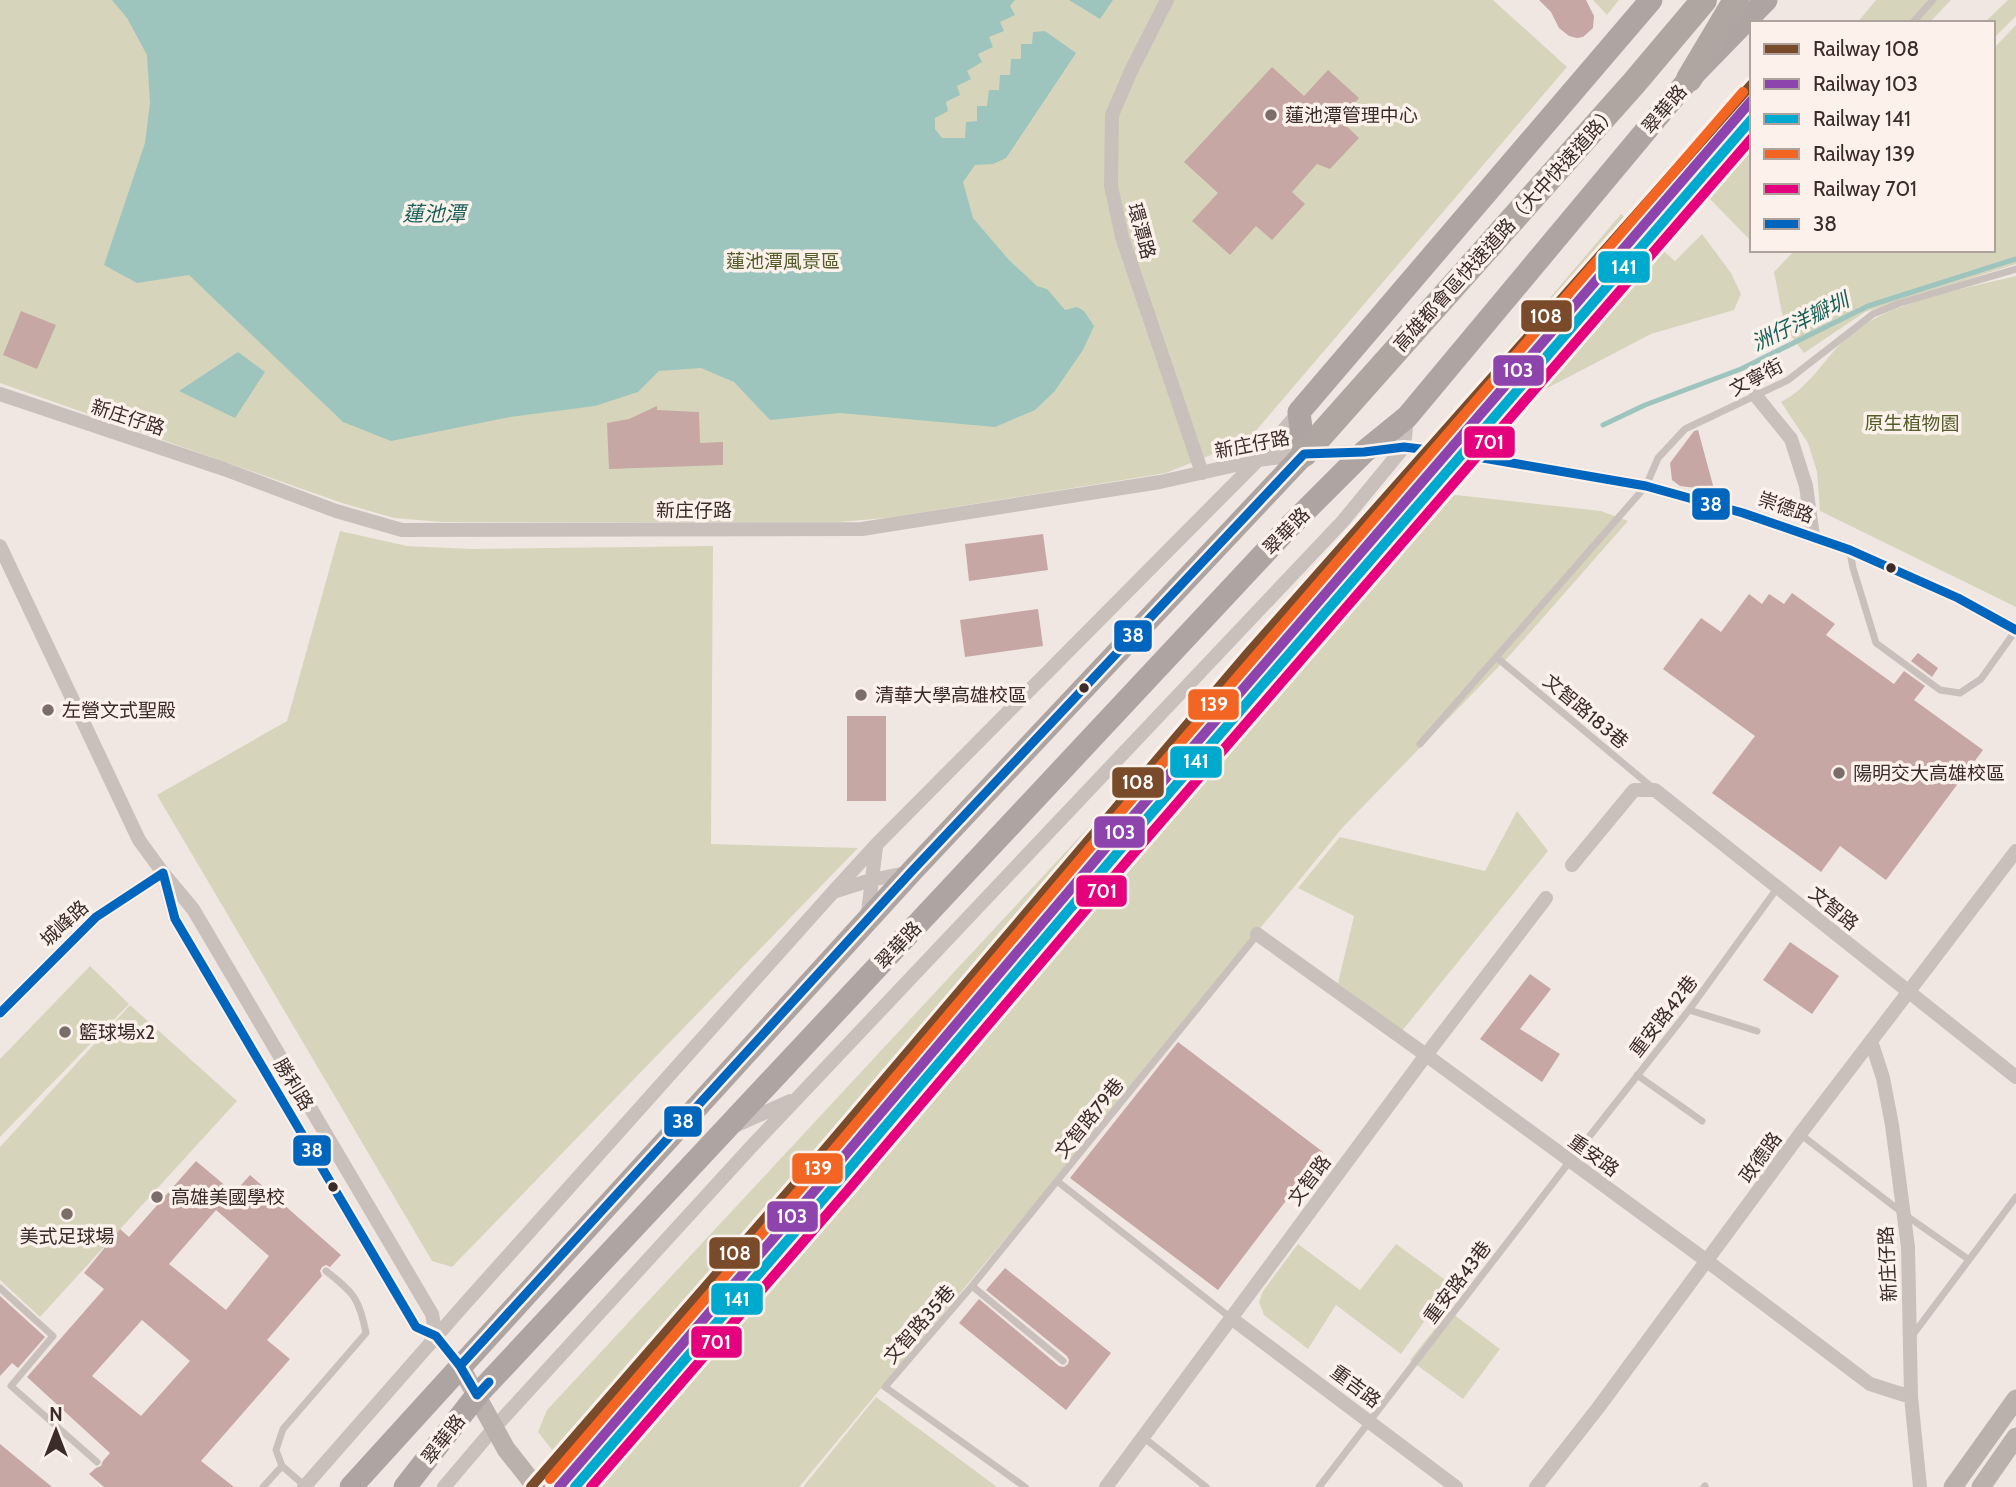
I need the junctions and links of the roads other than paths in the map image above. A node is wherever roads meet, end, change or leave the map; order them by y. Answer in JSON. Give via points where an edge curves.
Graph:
{"nodes":[{"id":1,"x":1167,"y":0,"type":"edge"},
{"id":2,"x":1651,"y":0,"type":"edge"},
{"id":3,"x":1704,"y":0,"type":"edge"},
{"id":4,"x":1736,"y":0,"type":"edge"},
{"id":5,"x":1766,"y":0,"type":"edge"},
{"id":6,"x":1933,"y":0,"type":"edge"},
{"id":7,"x":1914,"y":21,"type":"edge"},
{"id":8,"x":1689,"y":79,"type":"junction"},
{"id":9,"x":2016,"y":269,"type":"edge"},
{"id":10,"x":0,"y":394,"type":"edge"},
{"id":11,"x":1756,"y":396,"type":"junction"},
{"id":12,"x":1299,"y":412,"type":"junction"},
{"id":13,"x":1407,"y":417,"type":"junction"},
{"id":14,"x":1404,"y":447,"type":"junction"},
{"id":15,"x":1364,"y":452,"type":"junction"},
{"id":16,"x":1304,"y":454,"type":"junction"},
{"id":17,"x":1258,"y":460,"type":"junction"},
{"id":18,"x":1202,"y":474,"type":"junction"},
{"id":19,"x":1646,"y":486,"type":"junction"},
{"id":20,"x":1813,"y":536,"type":"junction"},
{"id":21,"x":0,"y":546,"type":"edge"},
{"id":22,"x":1850,"y":550,"type":"junction"},
{"id":23,"x":2016,"y":630,"type":"edge"},
{"id":24,"x":1496,"y":657,"type":"junction"},
{"id":25,"x":1420,"y":744,"type":"dead end"},
{"id":26,"x":1655,"y":790,"type":"junction"},
{"id":27,"x":876,"y":845,"type":"junction"},
{"id":28,"x":2016,"y":851,"type":"edge"},
{"id":29,"x":1572,"y":865,"type":"dead end"},
{"id":30,"x":912,"y":871,"type":"junction"},
{"id":31,"x":163,"y":873,"type":"junction"},
{"id":32,"x":871,"y":880,"type":"junction"},
{"id":33,"x":1778,"y":887,"type":"junction"},
{"id":34,"x":834,"y":891,"type":"junction"},
{"id":35,"x":1546,"y":898,"type":"dead end"},
{"id":36,"x":867,"y":922,"type":"junction"},
{"id":37,"x":1257,"y":934,"type":"joint"},
{"id":38,"x":1909,"y":992,"type":"junction"},
{"id":39,"x":1689,"y":1010,"type":"junction"},
{"id":40,"x":0,"y":1013,"type":"edge"},
{"id":41,"x":1757,"y":1031,"type":"dead end"},
{"id":42,"x":1871,"y":1041,"type":"junction"},
{"id":43,"x":1426,"y":1055,"type":"junction"},
{"id":44,"x":1637,"y":1075,"type":"junction"},
{"id":45,"x":2016,"y":1077,"type":"edge"},
{"id":46,"x":771,"y":1081,"type":"junction"},
{"id":47,"x":797,"y":1098,"type":"junction"},
{"id":48,"x":761,"y":1114,"type":"junction"},
{"id":49,"x":1702,"y":1121,"type":"dead end"},
{"id":50,"x":724,"y":1130,"type":"junction"},
{"id":51,"x":1800,"y":1134,"type":"junction"},
{"id":52,"x":751,"y":1147,"type":"junction"},
{"id":53,"x":1570,"y":1161,"type":"junction"},
{"id":54,"x":1057,"y":1181,"type":"junction"},
{"id":55,"x":2016,"y":1197,"type":"edge"},
{"id":56,"x":1903,"y":1214,"type":"junction"},
{"id":57,"x":1968,"y":1259,"type":"junction"},
{"id":58,"x":1707,"y":1261,"type":"junction"},
{"id":59,"x":326,"y":1271,"type":"dead end"},
{"id":60,"x":972,"y":1286,"type":"junction"},
{"id":61,"x":0,"y":1288,"type":"edge"},
{"id":62,"x":1231,"y":1318,"type":"junction"},
{"id":63,"x":436,"y":1336,"type":"junction"},
{"id":64,"x":1910,"y":1338,"type":"junction"},
{"id":65,"x":1063,"y":1361,"type":"dead end"},
{"id":66,"x":460,"y":1366,"type":"junction"},
{"id":67,"x":477,"y":1395,"type":"junction"},
{"id":68,"x":1911,"y":1397,"type":"junction"},
{"id":69,"x":2016,"y":1399,"type":"edge"},
{"id":70,"x":1370,"y":1421,"type":"junction"},
{"id":71,"x":495,"y":1427,"type":"junction"},
{"id":72,"x":1143,"y":1437,"type":"junction"},
{"id":73,"x":2016,"y":1437,"type":"edge"},
{"id":74,"x":97,"y":1462,"type":"dead end"},
{"id":75,"x":282,"y":1466,"type":"junction"},
{"id":76,"x":304,"y":1486,"type":"edge"},
{"id":77,"x":263,"y":1487,"type":"edge"},
{"id":78,"x":351,"y":1487,"type":"edge"},
{"id":79,"x":405,"y":1487,"type":"edge"},
{"id":80,"x":444,"y":1487,"type":"edge"},
{"id":81,"x":536,"y":1487,"type":"edge"},
{"id":82,"x":1025,"y":1487,"type":"edge"},
{"id":83,"x":1105,"y":1487,"type":"edge"},
{"id":84,"x":1206,"y":1487,"type":"edge"},
{"id":85,"x":1319,"y":1487,"type":"edge"},
{"id":86,"x":1456,"y":1487,"type":"edge"},
{"id":87,"x":1536,"y":1487,"type":"edge"},
{"id":88,"x":1920,"y":1487,"type":"edge"},
{"id":89,"x":1953,"y":1487,"type":"edge"},
{"id":90,"x":1981,"y":1487,"type":"edge"}],
"edges":[{"from":1,"to":18,"type":"street","name":"環潭路","via":[[1112,115],[1111,186],[1122,237]]},
{"from":2,"to":12,"type":"main road"},
{"from":3,"to":16,"type":"highway","name":"高雄都會區快速道路（大中快速道路）"},
{"from":4,"to":8,"type":"highway"},
{"from":5,"to":8,"type":"main road","name":"翠華路"},
{"from":6,"to":7,"type":"lane"},
{"from":8,"to":13,"type":"main road","name":"翠華路"},
{"from":9,"to":11,"type":"lane","name":"文寧街","via":[[1873,314],[1788,380]]},
{"from":10,"to":18,"type":"street","name":"新庄仔路","via":[[402,530],[862,529]]},
{"from":11,"to":19,"type":"lane","name":"文寧街","via":[[1685,429],[1658,458]]},
{"from":11,"to":20,"type":"street","via":[[1791,439],[1806,486]]},
{"from":12,"to":16,"type":"main road"},
{"from":12,"to":17,"type":"street"},
{"from":13,"to":14,"type":"street"},
{"from":13,"to":15,"type":"main road","name":"翠華路"},
{"from":14,"to":15,"type":"street","name":"新庄仔路"},
{"from":14,"to":19,"type":"street","name":"崇德路"},
{"from":14,"to":47,"type":"street","name":"翠華路","via":[[1323,544]]},
{"from":15,"to":16,"type":"street","name":"新庄仔路"},
{"from":15,"to":46,"type":"main road","name":"翠華路"},
{"from":16,"to":17,"type":"street","name":"新庄仔路"},
{"from":16,"to":30,"type":"main road","name":"翠華路"},
{"from":17,"to":18,"type":"street","name":"新庄仔路"},
{"from":17,"to":27,"type":"street"},
{"from":19,"to":20,"type":"street","name":"崇德路"},
{"from":19,"to":24,"type":"lane","name":"文寧街"},
{"from":20,"to":22,"type":"street","name":"崇德路"},
{"from":21,"to":31,"type":"street","name":"勝利路","via":[[139,840]]},
{"from":22,"to":23,"type":"street","name":"崇德路","via":[[1958,598]]},
{"from":22,"to":23,"type":"lane","via":[[1876,643],[1940,690],[1960,693],[1981,679]]},
{"from":24,"to":25,"type":"lane","name":"文寧街"},
{"from":24,"to":26,"type":"lane","name":"文智路183巷"},
{"from":26,"to":29,"type":"street","via":[[1634,790]]},
{"from":26,"to":33,"type":"street","name":"文智路"},
{"from":27,"to":32,"type":"street"},
{"from":27,"to":34,"type":"street"},
{"from":28,"to":38,"type":"street","name":"政德路"},
{"from":30,"to":32,"type":"street"},
{"from":30,"to":36,"type":"main road","name":"翠華路"},
{"from":31,"to":40,"type":"street","name":"城峰路","via":[[96,917]]},
{"from":31,"to":63,"type":"street","name":"勝利路","via":[[192,909],[432,1314]]},
{"from":31,"to":63,"type":"street","name":"勝利路","via":[[175,919],[251,1050],[416,1326]]},
{"from":32,"to":34,"type":"street"},
{"from":32,"to":36,"type":"street"},
{"from":33,"to":38,"type":"street","name":"文智路"},
{"from":33,"to":39,"type":"lane","name":"重安路42巷"},
{"from":34,"to":63,"type":"street"},
{"from":35,"to":43,"type":"street","name":"文智路"},
{"from":36,"to":66,"type":"main road","name":"翠華路"},
{"from":37,"to":43,"type":"street","name":"重安路"},
{"from":37,"to":54,"type":"lane","name":"文智路79巷"},
{"from":38,"to":42,"type":"street","name":"政德路"},
{"from":38,"to":45,"type":"street","name":"文智路"},
{"from":39,"to":41,"type":"lane"},
{"from":39,"to":44,"type":"lane","name":"重安路42巷"},
{"from":42,"to":51,"type":"street","name":"政德路"},
{"from":42,"to":56,"type":"street","name":"新庄仔路","via":[[1890,1114]]},
{"from":43,"to":53,"type":"street","name":"重安路"},
{"from":43,"to":62,"type":"street","name":"文智路"},
{"from":44,"to":49,"type":"lane"},
{"from":44,"to":53,"type":"lane","name":"重安路42巷"},
{"from":46,"to":48,"type":"street"},
{"from":46,"to":50,"type":"main road","name":"翠華路"},
{"from":47,"to":48,"type":"street"},
{"from":47,"to":52,"type":"street","name":"翠華路"},
{"from":48,"to":50,"type":"street"},
{"from":48,"to":52,"type":"street"},
{"from":50,"to":67,"type":"main road","name":"翠華路"},
{"from":51,"to":56,"type":"lane"},
{"from":51,"to":58,"type":"street","name":"政德路"},
{"from":52,"to":71,"type":"street","name":"翠華路"},
{"from":53,"to":58,"type":"street","name":"重安路"},
{"from":53,"to":70,"type":"lane","name":"重安路43巷"},
{"from":54,"to":60,"type":"lane","name":"文智路35巷"},
{"from":54,"to":62,"type":"lane","name":"文智路79巷"},
{"from":55,"to":57,"type":"lane"},
{"from":56,"to":57,"type":"lane"},
{"from":56,"to":64,"type":"street","name":"新庄仔路"},
{"from":57,"to":64,"type":"lane"},
{"from":58,"to":68,"type":"street","name":"重安路","via":[[1870,1384]]},
{"from":58,"to":87,"type":"street","name":"政德路"},
{"from":59,"to":75,"type":"lane","via":[[360,1306],[366,1333],[283,1429],[276,1450]]},
{"from":60,"to":65,"type":"lane"},
{"from":60,"to":82,"type":"lane","name":"文智路35巷","via":[[885,1387]]},
{"from":61,"to":74,"type":"lane","via":[[53,1336],[11,1386]]},
{"from":62,"to":70,"type":"street","name":"重吉路"},
{"from":62,"to":72,"type":"street","name":"文智路"},
{"from":63,"to":66,"type":"street","name":"勝利路"},
{"from":63,"to":76,"type":"street"},
{"from":64,"to":68,"type":"street","name":"新庄仔路"},
{"from":66,"to":67,"type":"street"},
{"from":66,"to":78,"type":"main road","name":"翠華路"},
{"from":67,"to":71,"type":"street"},
{"from":67,"to":79,"type":"main road","name":"翠華路"},
{"from":68,"to":88,"type":"street","name":"新庄仔路"},
{"from":69,"to":89,"type":"street"},
{"from":70,"to":85,"type":"lane","name":"重安路43巷"},
{"from":70,"to":86,"type":"street","name":"重吉路"},
{"from":71,"to":80,"type":"street","name":"翠華路"},
{"from":71,"to":81,"type":"street","via":[[513,1460]]},
{"from":72,"to":83,"type":"street","name":"文智路"},
{"from":72,"to":84,"type":"lane"},
{"from":73,"to":90,"type":"street"},
{"from":75,"to":76,"type":"lane"},
{"from":75,"to":77,"type":"lane"}]}
